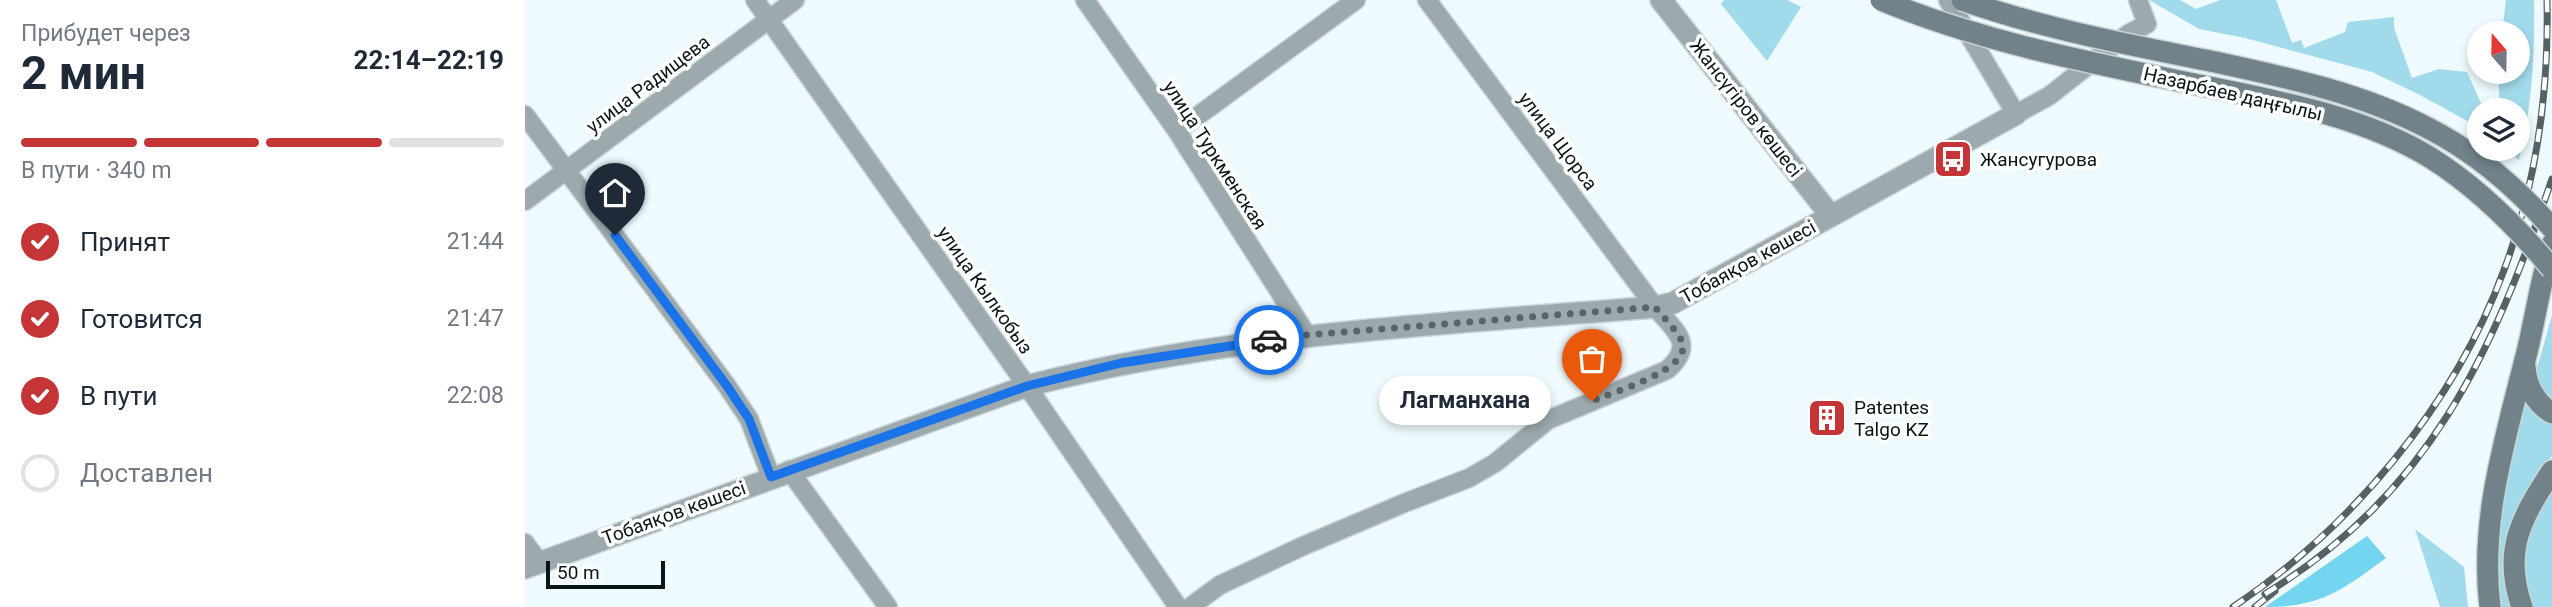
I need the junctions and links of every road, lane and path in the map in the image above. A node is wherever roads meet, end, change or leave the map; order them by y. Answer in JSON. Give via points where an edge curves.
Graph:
{"nodes":[{"id":1,"x":755,"y":0,"type":"edge"},
{"id":2,"x":795,"y":0,"type":"edge"},
{"id":3,"x":1085,"y":0,"type":"edge"},
{"id":4,"x":1356,"y":0,"type":"edge"},
{"id":5,"x":1427,"y":0,"type":"edge"},
{"id":6,"x":1661,"y":0,"type":"edge"},
{"id":7,"x":1881,"y":0,"type":"edge"},
{"id":8,"x":1948,"y":0,"type":"edge"},
{"id":9,"x":1962,"y":0,"type":"edge"},
{"id":10,"x":2138,"y":0,"type":"edge"},
{"id":11,"x":769,"y":19,"type":"junction"},
{"id":12,"x":2016,"y":114,"type":"junction"},
{"id":13,"x":525,"y":115,"type":"edge"},
{"id":14,"x":1177,"y":131,"type":"junction"},
{"id":15,"x":567,"y":170,"type":"junction"},
{"id":16,"x":525,"y":201,"type":"edge"},
{"id":17,"x":1831,"y":216,"type":"junction"},
{"id":18,"x":2552,"y":228,"type":"edge"},
{"id":19,"x":2552,"y":244,"type":"edge"},
{"id":20,"x":2549,"y":266,"type":"edge"},
{"id":21,"x":1655,"y":307,"type":"junction"},
{"id":22,"x":1307,"y":335,"type":"junction"},
{"id":23,"x":2526,"y":356,"type":"junction"},
{"id":24,"x":1027,"y":386,"type":"junction"},
{"id":25,"x":2552,"y":414,"type":"edge"},
{"id":26,"x":2552,"y":471,"type":"edge"},
{"id":27,"x":780,"y":474,"type":"junction"},
{"id":28,"x":525,"y":543,"type":"edge"},
{"id":29,"x":532,"y":565,"type":"edge"},
{"id":30,"x":888,"y":607,"type":"edge"},
{"id":31,"x":1178,"y":607,"type":"edge"},
{"id":32,"x":1190,"y":607,"type":"edge"},
{"id":33,"x":2490,"y":607,"type":"edge"},
{"id":34,"x":2522,"y":607,"type":"edge"}],
"edges":[{"from":1,"to":11,"type":"street","name":"улица Кылкобыз"},
{"from":2,"to":11,"type":"street","name":"улица Радищева"},
{"from":3,"to":14,"type":"street","name":"улица Туркменская"},
{"from":4,"to":14,"type":"street"},
{"from":5,"to":21,"type":"street","name":"улица Щорса"},
{"from":6,"to":17,"type":"street","name":"Жансүгіров көшесі"},
{"from":7,"to":20,"type":"main road","name":"Назарбаев даңғылы","bridge":true,"via":[[2021,46],[2312,111],[2386,136],[2431,158],[2470,186]]},
{"from":8,"to":12,"type":"street"},
{"from":9,"to":18,"type":"main road","name":"Назарбаев даңғылы","bridge":true,"via":[[2083,35],[2356,96],[2429,128],[2469,152]]},
{"from":10,"to":12,"type":"street","via":[[2147,24],[2049,96]]},
{"from":11,"to":15,"type":"street","name":"улица Радищева"},
{"from":11,"to":24,"type":"street","name":"улица Кылкобыз"},
{"from":12,"to":17,"type":"street","name":"Тобаяқов көшесі"},
{"from":13,"to":15,"type":"street"},
{"from":14,"to":22,"type":"street","name":"улица Туркменская"},
{"from":15,"to":16,"type":"street","name":"улица Радищева"},
{"from":15,"to":27,"type":"street","via":[[727,386]]},
{"from":17,"to":21,"type":"street","name":"Тобаяқов көшесі","via":[[1693,293]]},
{"from":19,"to":20,"type":"main road"},
{"from":20,"to":23,"type":"main road"},
{"from":21,"to":22,"type":"street","name":"Тобаяқов көшесі"},
{"from":21,"to":32,"type":"street","name":"улица Щорса","via":[[1683,347],[1667,370],[1548,420],[1495,464],[1469,478],[1303,546],[1220,585]]},
{"from":22,"to":24,"type":"street","name":"Тобаяқов көшесі","via":[[1121,363]]},
{"from":23,"to":25,"type":"main road","via":[[2530,387]]},
{"from":23,"to":33,"type":"main road","via":[[2491,511]]},
{"from":24,"to":27,"type":"street","name":"Тобаяқов көшесі"},
{"from":24,"to":31,"type":"street","name":"улица Кылкобыз"},
{"from":26,"to":34,"type":"main road","via":[[2525,514],[2518,536],[2515,583]]},
{"from":27,"to":29,"type":"street","name":"Тобаяқов көшесі"},
{"from":27,"to":30,"type":"street"},
{"from":28,"to":29,"type":"street"}]}
